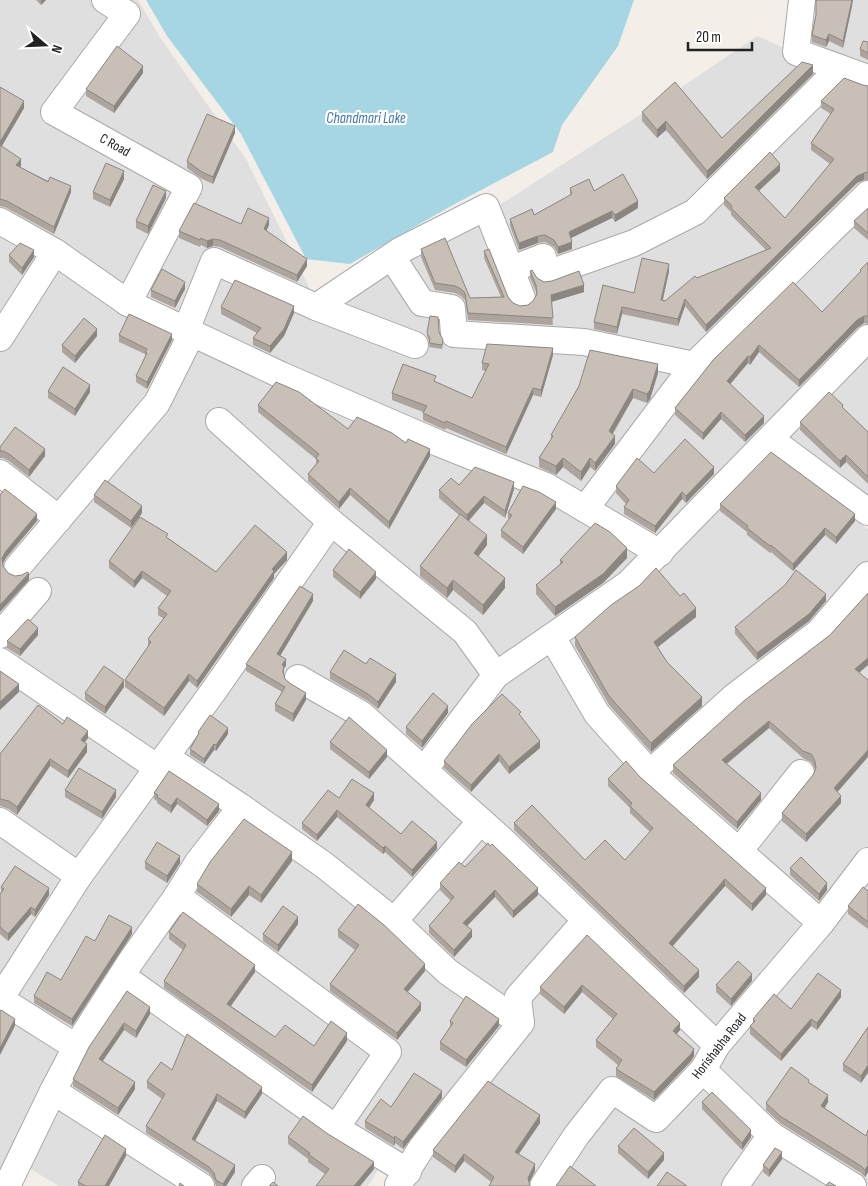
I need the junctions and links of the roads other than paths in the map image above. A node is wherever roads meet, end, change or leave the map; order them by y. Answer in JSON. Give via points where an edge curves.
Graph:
{"nodes":[{"id":1,"x":105,"y":0,"type":"edge"},
{"id":2,"x":802,"y":0,"type":"edge"},
{"id":3,"x":840,"y":68,"type":"junction"},
{"id":4,"x":868,"y":78,"type":"edge"},
{"id":5,"x":868,"y":194,"type":"edge"},
{"id":6,"x":0,"y":221,"type":"edge"},
{"id":7,"x":55,"y":252,"type":"junction"},
{"id":8,"x":392,"y":257,"type":"junction"},
{"id":9,"x":512,"y":269,"type":"junction"},
{"id":10,"x":522,"y":298,"type":"dead end"},
{"id":11,"x":128,"y":303,"type":"junction"},
{"id":12,"x":316,"y":307,"type":"junction"},
{"id":13,"x":189,"y":332,"type":"junction"},
{"id":14,"x":0,"y":338,"type":"edge"},
{"id":15,"x":868,"y":338,"type":"edge"},
{"id":16,"x":415,"y":345,"type":"dead end"},
{"id":17,"x":694,"y":365,"type":"junction"},
{"id":18,"x":219,"y":421,"type":"dead end"},
{"id":19,"x":770,"y":439,"type":"junction"},
{"id":20,"x":0,"y":473,"type":"edge"},
{"id":21,"x":585,"y":509,"type":"junction"},
{"id":22,"x":868,"y":512,"type":"edge"},
{"id":23,"x":58,"y":519,"type":"junction"},
{"id":24,"x":331,"y":522,"type":"junction"},
{"id":25,"x":660,"y":552,"type":"junction"},
{"id":26,"x":17,"y":568,"type":"dead end"},
{"id":27,"x":868,"y":575,"type":"edge"},
{"id":28,"x":38,"y":591,"type":"dead end"},
{"id":29,"x":0,"y":635,"type":"edge"},
{"id":30,"x":552,"y":637,"type":"junction"},
{"id":31,"x":0,"y":662,"type":"edge"},
{"id":32,"x":496,"y":675,"type":"junction"},
{"id":33,"x":298,"y":678,"type":"dead end"},
{"id":34,"x":162,"y":762,"type":"junction"},
{"id":35,"x":424,"y":770,"type":"junction"},
{"id":36,"x":650,"y":773,"type":"junction"},
{"id":37,"x":801,"y":773,"type":"dead end"},
{"id":38,"x":241,"y":807,"type":"junction"},
{"id":39,"x":481,"y":821,"type":"junction"},
{"id":40,"x":0,"y":822,"type":"edge"},
{"id":41,"x":740,"y":850,"type":"junction"},
{"id":42,"x":868,"y":861,"type":"edge"},
{"id":43,"x":79,"y":876,"type":"junction"},
{"id":44,"x":176,"y":896,"type":"junction"},
{"id":45,"x":586,"y":920,"type":"junction"},
{"id":46,"x":394,"y":921,"type":"junction"},
{"id":47,"x":821,"y":923,"type":"junction"},
{"id":48,"x":122,"y":976,"type":"junction"},
{"id":49,"x":0,"y":999,"type":"edge"},
{"id":50,"x":521,"y":1022,"type":"junction"},
{"id":51,"x":717,"y":1045,"type":"junction"},
{"id":52,"x":76,"y":1047,"type":"junction"},
{"id":53,"x":703,"y":1070,"type":"junction"},
{"id":54,"x":52,"y":1091,"type":"junction"},
{"id":55,"x":336,"y":1128,"type":"junction"},
{"id":56,"x":771,"y":1135,"type":"junction"},
{"id":57,"x":403,"y":1179,"type":"edge"},
{"id":58,"x":7,"y":1186,"type":"edge"},
{"id":59,"x":201,"y":1186,"type":"edge"},
{"id":60,"x":543,"y":1186,"type":"edge"},
{"id":61,"x":735,"y":1186,"type":"edge"},
{"id":62,"x":853,"y":1186,"type":"edge"}],
"edges":[{"from":1,"to":11,"type":"street","name":"C Road","via":[[127,14],[54,112],[189,187]]},
{"from":2,"to":3,"type":"street","via":[[796,52]]},
{"from":3,"to":4,"type":"street"},
{"from":3,"to":9,"type":"street","via":[[695,212],[634,243],[547,274],[543,257]]},
{"from":5,"to":17,"type":"street"},
{"from":6,"to":7,"type":"street"},
{"from":7,"to":11,"type":"street"},
{"from":7,"to":14,"type":"street"},
{"from":8,"to":9,"type":"street","via":[[486,207]]},
{"from":8,"to":12,"type":"street"},
{"from":8,"to":17,"type":"street","via":[[422,303],[452,308],[454,334],[584,342]]},
{"from":9,"to":10,"type":"street"},
{"from":11,"to":13,"type":"street"},
{"from":12,"to":13,"type":"street","via":[[214,261]]},
{"from":12,"to":16,"type":"street"},
{"from":13,"to":21,"type":"street","via":[[438,443],[546,486]]},
{"from":13,"to":23,"type":"street","via":[[156,403]]},
{"from":15,"to":19,"type":"street"},
{"from":17,"to":21,"type":"street"},
{"from":18,"to":24,"type":"street"},
{"from":19,"to":22,"type":"street"},
{"from":19,"to":25,"type":"street"},
{"from":20,"to":23,"type":"street"},
{"from":21,"to":25,"type":"street"},
{"from":23,"to":26,"type":"street"},
{"from":24,"to":32,"type":"street","via":[[465,632]]},
{"from":24,"to":34,"type":"street"},
{"from":25,"to":30,"type":"street","via":[[628,584]]},
{"from":27,"to":36,"type":"street","via":[[819,632],[735,696]]},
{"from":28,"to":29,"type":"street"},
{"from":30,"to":32,"type":"street"},
{"from":30,"to":36,"type":"street","via":[[598,714]]},
{"from":31,"to":34,"type":"street"},
{"from":32,"to":35,"type":"street"},
{"from":33,"to":35,"type":"street","via":[[361,714]]},
{"from":34,"to":38,"type":"street"},
{"from":34,"to":43,"type":"street"},
{"from":35,"to":39,"type":"street"},
{"from":36,"to":41,"type":"street"},
{"from":37,"to":41,"type":"street"},
{"from":38,"to":44,"type":"street"},
{"from":38,"to":46,"type":"street","via":[[324,865]]},
{"from":39,"to":45,"type":"street"},
{"from":39,"to":46,"type":"street"},
{"from":40,"to":43,"type":"street"},
{"from":41,"to":47,"type":"street"},
{"from":42,"to":47,"type":"street","name":"Horishabha Road"},
{"from":43,"to":49,"type":"street"},
{"from":44,"to":48,"type":"street"},
{"from":44,"to":55,"type":"street","via":[[388,1052]]},
{"from":45,"to":50,"type":"street","via":[[518,997]]},
{"from":45,"to":51,"type":"street"},
{"from":46,"to":50,"type":"street","via":[[448,972]]},
{"from":47,"to":51,"type":"street","name":"Horishabha Road"},
{"from":48,"to":52,"type":"street"},
{"from":48,"to":55,"type":"street"},
{"from":49,"to":52,"type":"street"},
{"from":50,"to":57,"type":"street","via":[[422,1147]]},
{"from":51,"to":53,"type":"street","name":"Horishabha Road"},
{"from":52,"to":54,"type":"street"},
{"from":53,"to":56,"type":"street"},
{"from":53,"to":60,"type":"street","name":"Horishabha Road","via":[[656,1119],[612,1090]]},
{"from":54,"to":58,"type":"street"},
{"from":54,"to":59,"type":"street"},
{"from":55,"to":57,"type":"street"},
{"from":56,"to":61,"type":"street"},
{"from":56,"to":62,"type":"street"}]}
